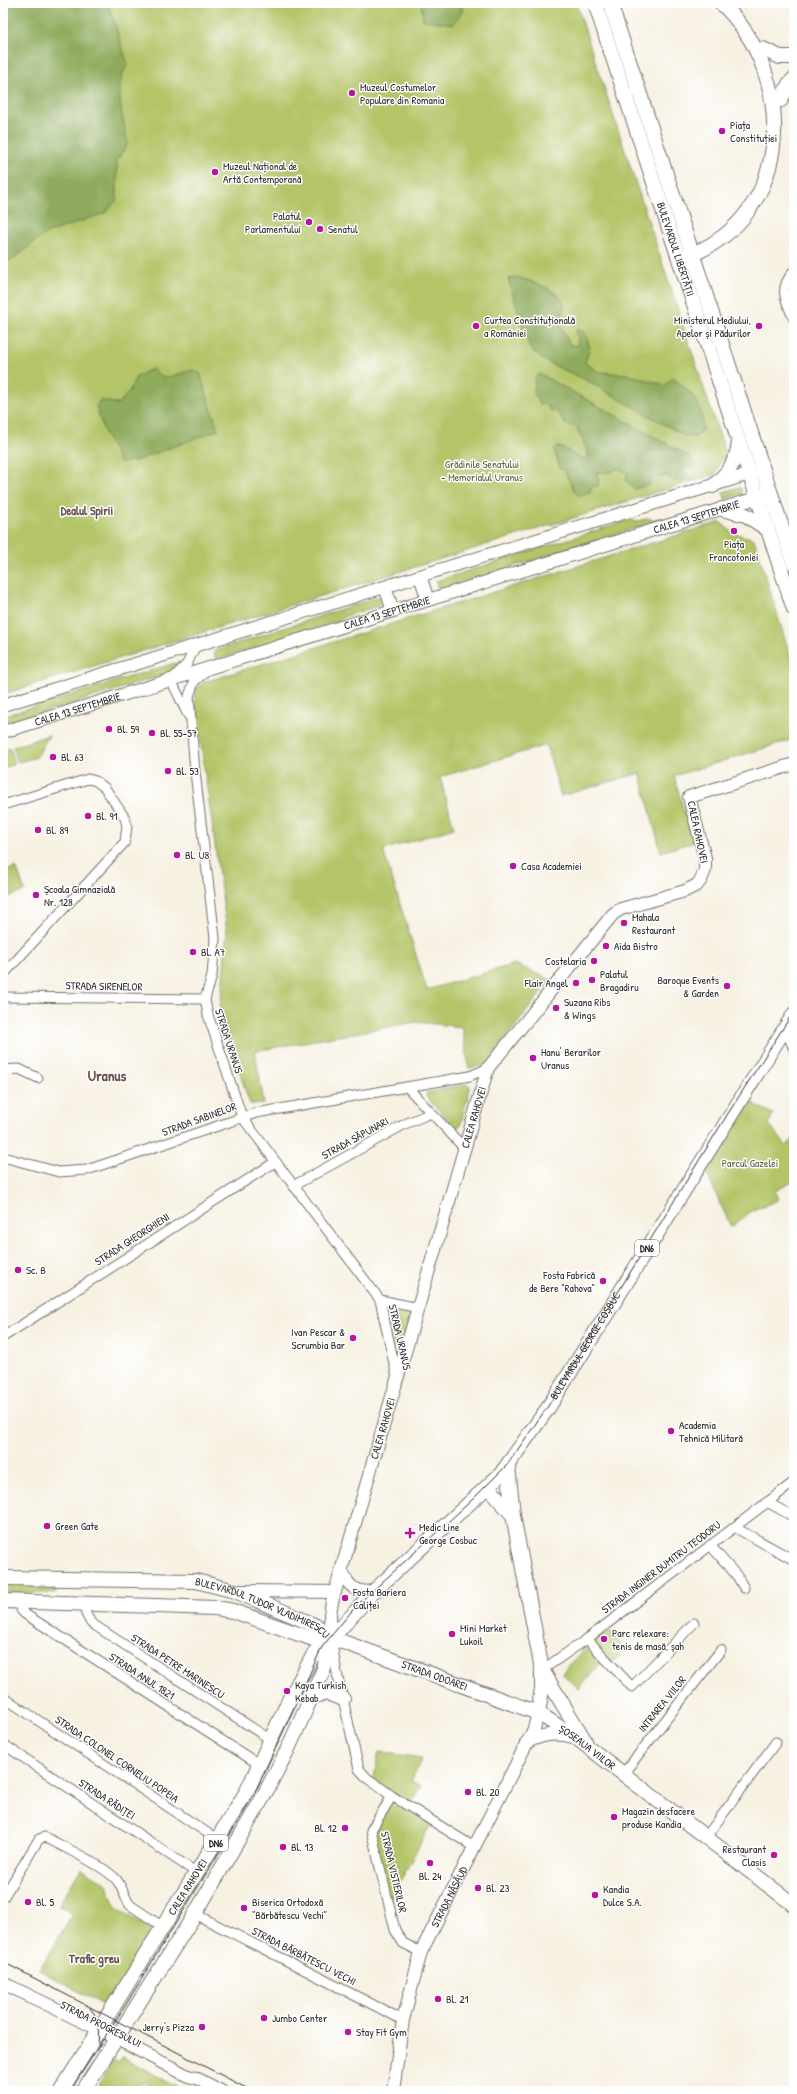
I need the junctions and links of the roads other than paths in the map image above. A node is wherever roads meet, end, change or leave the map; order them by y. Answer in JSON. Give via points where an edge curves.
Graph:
{"nodes":[{"id":1,"x":595,"y":3,"type":"edge"},
{"id":2,"x":610,"y":3,"type":"edge"},
{"id":3,"x":721,"y":3,"type":"edge"},
{"id":4,"x":763,"y":49,"type":"junction"},
{"id":5,"x":794,"y":57,"type":"edge"},
{"id":6,"x":794,"y":79,"type":"edge"},
{"id":7,"x":781,"y":100,"type":"junction"},
{"id":8,"x":687,"y":257,"type":"junction"},
{"id":9,"x":794,"y":271,"type":"edge"},
{"id":10,"x":794,"y":319,"type":"edge"},
{"id":11,"x":739,"y":443,"type":"junction"},
{"id":12,"x":763,"y":470,"type":"junction"},
{"id":13,"x":749,"y":474,"type":"junction"},
{"id":14,"x":713,"y":486,"type":"junction"},
{"id":15,"x":770,"y":493,"type":"junction"},
{"id":16,"x":757,"y":498,"type":"junction"},
{"id":17,"x":722,"y":509,"type":"junction"},
{"id":18,"x":767,"y":529,"type":"junction"},
{"id":19,"x":794,"y":564,"type":"edge"},
{"id":20,"x":420,"y":576,"type":"junction"},
{"id":21,"x":385,"y":587,"type":"junction"},
{"id":22,"x":428,"y":600,"type":"junction"},
{"id":23,"x":794,"y":609,"type":"edge"},
{"id":24,"x":394,"y":611,"type":"junction"},
{"id":25,"x":196,"y":646,"type":"junction"},
{"id":26,"x":210,"y":669,"type":"junction"},
{"id":27,"x":171,"y":680,"type":"junction"},
{"id":28,"x":3,"y":705,"type":"edge"},
{"id":29,"x":191,"y":720,"type":"junction"},
{"id":30,"x":3,"y":732,"type":"edge"},
{"id":31,"x":794,"y":764,"type":"edge"},
{"id":32,"x":3,"y":805,"type":"edge"},
{"id":33,"x":3,"y":975,"type":"edge"},
{"id":34,"x":3,"y":997,"type":"edge"},
{"id":35,"x":205,"y":999,"type":"junction"},
{"id":36,"x":794,"y":1014,"type":"edge"},
{"id":37,"x":785,"y":1029,"type":"junction"},
{"id":38,"x":794,"y":1049,"type":"edge"},
{"id":39,"x":488,"y":1068,"type":"junction"},
{"id":40,"x":3,"y":1070,"type":"edge"},
{"id":41,"x":38,"y":1078,"type":"dead end"},
{"id":42,"x":407,"y":1088,"type":"junction"},
{"id":43,"x":431,"y":1113,"type":"junction"},
{"id":44,"x":242,"y":1117,"type":"junction"},
{"id":45,"x":465,"y":1149,"type":"junction"},
{"id":46,"x":3,"y":1158,"type":"edge"},
{"id":47,"x":275,"y":1162,"type":"junction"},
{"id":48,"x":293,"y":1186,"type":"junction"},
{"id":49,"x":380,"y":1300,"type":"junction"},
{"id":50,"x":418,"y":1308,"type":"junction"},
{"id":51,"x":3,"y":1337,"type":"edge"},
{"id":52,"x":398,"y":1378,"type":"junction"},
{"id":53,"x":508,"y":1466,"type":"junction"},
{"id":54,"x":794,"y":1482,"type":"edge"},
{"id":55,"x":488,"y":1488,"type":"junction"},
{"id":56,"x":767,"y":1502,"type":"junction"},
{"id":57,"x":513,"y":1515,"type":"junction"},
{"id":58,"x":794,"y":1517,"type":"edge"},
{"id":59,"x":734,"y":1527,"type":"junction"},
{"id":60,"x":710,"y":1545,"type":"junction"},
{"id":61,"x":794,"y":1560,"type":"edge"},
{"id":62,"x":342,"y":1571,"type":"junction"},
{"id":63,"x":3,"y":1578,"type":"edge"},
{"id":64,"x":62,"y":1579,"type":"junction"},
{"id":65,"x":744,"y":1588,"type":"dead end"},
{"id":66,"x":235,"y":1591,"type":"junction"},
{"id":67,"x":374,"y":1591,"type":"junction"},
{"id":68,"x":335,"y":1592,"type":"junction"},
{"id":69,"x":3,"y":1600,"type":"edge"},
{"id":70,"x":20,"y":1601,"type":"junction"},
{"id":71,"x":62,"y":1602,"type":"junction"},
{"id":72,"x":85,"y":1602,"type":"junction"},
{"id":73,"x":694,"y":1623,"type":"dead end"},
{"id":74,"x":331,"y":1639,"type":"junction"},
{"id":75,"x":587,"y":1639,"type":"junction"},
{"id":76,"x":721,"y":1650,"type":"dead end"},
{"id":77,"x":542,"y":1670,"type":"junction"},
{"id":78,"x":3,"y":1697,"type":"edge"},
{"id":79,"x":311,"y":1698,"type":"junction"},
{"id":80,"x":343,"y":1699,"type":"junction"},
{"id":81,"x":538,"y":1713,"type":"junction"},
{"id":82,"x":575,"y":1737,"type":"junction"},
{"id":83,"x":271,"y":1740,"type":"junction"},
{"id":84,"x":776,"y":1742,"type":"dead end"},
{"id":85,"x":526,"y":1743,"type":"junction"},
{"id":86,"x":3,"y":1744,"type":"edge"},
{"id":87,"x":588,"y":1747,"type":"junction"},
{"id":88,"x":260,"y":1766,"type":"junction"},
{"id":89,"x":623,"y":1774,"type":"junction"},
{"id":90,"x":392,"y":1796,"type":"junction"},
{"id":91,"x":706,"y":1837,"type":"junction"},
{"id":92,"x":218,"y":1840,"type":"junction"},
{"id":93,"x":474,"y":1846,"type":"junction"},
{"id":94,"x":197,"y":1873,"type":"junction"},
{"id":95,"x":3,"y":1898,"type":"edge"},
{"id":96,"x":794,"y":1905,"type":"edge"},
{"id":97,"x":195,"y":1914,"type":"junction"},
{"id":98,"x":163,"y":1927,"type":"junction"},
{"id":99,"x":421,"y":1952,"type":"junction"},
{"id":100,"x":3,"y":1975,"type":"edge"},
{"id":101,"x":3,"y":1983,"type":"edge"},
{"id":102,"x":403,"y":2020,"type":"junction"},
{"id":103,"x":100,"y":2027,"type":"junction"},
{"id":104,"x":117,"y":2035,"type":"junction"},
{"id":105,"x":61,"y":2091,"type":"edge"},
{"id":106,"x":83,"y":2091,"type":"edge"},
{"id":107,"x":221,"y":2091,"type":"edge"},
{"id":108,"x":393,"y":2091,"type":"edge"}],
"edges":[{"from":1,"to":8,"type":"main road","name":"BULEVARDUL LIBERTĂȚII"},
{"from":2,"to":8,"type":"main road","name":"BULEVARDUL LIBERTĂȚII"},
{"from":3,"to":4,"type":"main road","via":[[741,20]]},
{"from":4,"to":5,"type":"main road","via":[[780,57]]},
{"from":4,"to":7,"type":"main road","via":[[775,74]]},
{"from":6,"to":7,"type":"main road"},
{"from":7,"to":8,"type":"main road","via":[[779,152],[774,171],[762,195],[748,215],[731,232],[709,247]]},
{"from":8,"to":11,"type":"main road","name":"BULEVARDUL LIBERTĂȚII"},
{"from":8,"to":12,"type":"main road","name":"BULEVARDUL LIBERTĂȚII"},
{"from":9,"to":10,"type":"street","via":[[786,280],[784,289]]},
{"from":11,"to":13,"type":"main road","name":"BULEVARDUL LIBERTĂȚII"},
{"from":11,"to":14,"type":"main road","via":[[734,464]]},
{"from":12,"to":13,"type":"main road"},
{"from":12,"to":15,"type":"main road","name":"BULEVARDUL LIBERTĂȚII"},
{"from":13,"to":14,"type":"main road"},
{"from":13,"to":16,"type":"main road","name":"BULEVARDUL LIBERTĂȚII"},
{"from":14,"to":20,"type":"main road"},
{"from":15,"to":16,"type":"main road","name":"CALEA 13 SEPTEMBRIE"},
{"from":15,"to":19,"type":"main road","name":"BULEVARDUL LIBERTĂȚII"},
{"from":16,"to":17,"type":"main road","name":"CALEA 13 SEPTEMBRIE"},
{"from":16,"to":18,"type":"main road","name":"BULEVARDUL LIBERTĂȚII"},
{"from":17,"to":18,"type":"main road","via":[[746,515]]},
{"from":17,"to":22,"type":"main road","name":"CALEA 13 SEPTEMBRIE"},
{"from":18,"to":23,"type":"main road","name":"BULEVARDUL LIBERTĂȚII"},
{"from":20,"to":21,"type":"main road"},
{"from":20,"to":22,"type":"main road"},
{"from":21,"to":24,"type":"main road"},
{"from":21,"to":25,"type":"main road"},
{"from":22,"to":24,"type":"main road","name":"CALEA 13 SEPTEMBRIE"},
{"from":24,"to":26,"type":"main road","name":"CALEA 13 SEPTEMBRIE"},
{"from":25,"to":27,"type":"street","via":[[187,664]]},
{"from":25,"to":28,"type":"main road"},
{"from":26,"to":27,"type":"main road","name":"CALEA 13 SEPTEMBRIE"},
{"from":26,"to":29,"type":"street","name":"STRADA URANUS","via":[[192,686]]},
{"from":27,"to":29,"type":"street","name":"STRADA URANUS"},
{"from":27,"to":30,"type":"main road","name":"CALEA 13 SEPTEMBRIE"},
{"from":29,"to":35,"type":"street","name":"STRADA URANUS","via":[[215,938],[212,976]]},
{"from":31,"to":39,"type":"main road","name":"CALEA RAHOVEI","via":[[689,797],[705,858],[705,870],[701,880],[691,889],[621,909],[613,914]]},
{"from":32,"to":33,"type":"street","via":[[88,779],[100,783],[108,791],[125,818],[128,830],[125,842]]},
{"from":34,"to":35,"type":"street","name":"STRADA SIRENELOR"},
{"from":35,"to":44,"type":"street","name":"STRADA URANUS","via":[[208,1016]]},
{"from":36,"to":37,"type":"main road","name":"BULEVARDUL GEORGE COȘBUC","number":"DN6"},
{"from":37,"to":38,"type":"street"},
{"from":37,"to":53,"type":"main road","name":"BULEVARDUL GEORGE COȘBUC","number":"DN6","via":[[548,1408]]},
{"from":39,"to":42,"type":"street","name":"STRADA SABINELOR","via":[[470,1076]]},
{"from":39,"to":45,"type":"main road","name":"CALEA RAHOVEI"},
{"from":40,"to":41,"type":"street","via":[[18,1069]]},
{"from":42,"to":43,"type":"street"},
{"from":42,"to":44,"type":"street","name":"STRADA SABINELOR","via":[[287,1106]]},
{"from":43,"to":45,"type":"street"},
{"from":43,"to":48,"type":"street","name":"STRADA SĂPUNARI","via":[[405,1124]]},
{"from":44,"to":46,"type":"street","name":"STRADA SABINELOR","via":[[87,1170],[59,1172]]},
{"from":44,"to":47,"type":"street","name":"STRADA URANUS"},
{"from":45,"to":50,"type":"main road","name":"CALEA RAHOVEI"},
{"from":47,"to":48,"type":"street","name":"STRADA URANUS"},
{"from":47,"to":51,"type":"street","name":"STRADA GHEORGHIENI"},
{"from":48,"to":49,"type":"street","name":"STRADA URANUS"},
{"from":49,"to":50,"type":"street","name":"STRADA URANUS"},
{"from":49,"to":52,"type":"street","name":"STRADA URANUS"},
{"from":50,"to":52,"type":"main road","name":"CALEA RAHOVEI"},
{"from":52,"to":62,"type":"main road","name":"CALEA RAHOVEI"},
{"from":53,"to":55,"type":"main road","name":"BULEVARDUL GEORGE COȘBUC","number":"DN6"},
{"from":53,"to":57,"type":"main road"},
{"from":54,"to":56,"type":"street","name":"STRADA INGINER DUMITRU TEODORU"},
{"from":55,"to":57,"type":"main road"},
{"from":55,"to":67,"type":"main road","name":"BULEVARDUL GEORGE COȘBUC","number":"DN6"},
{"from":56,"to":58,"type":"street"},
{"from":56,"to":59,"type":"street","name":"STRADA INGINER DUMITRU TEODORU"},
{"from":57,"to":77,"type":"main road"},
{"from":59,"to":60,"type":"street","name":"STRADA INGINER DUMITRU TEODORU"},
{"from":59,"to":61,"type":"street"},
{"from":60,"to":65,"type":"street"},
{"from":60,"to":75,"type":"street","name":"STRADA INGINER DUMITRU TEODORU"},
{"from":62,"to":67,"type":"main road","via":[[346,1581],[354,1589],[362,1592]]},
{"from":62,"to":68,"type":"main road","name":"CALEA RAHOVEI"},
{"from":63,"to":64,"type":"main road","name":"BULEVARDUL TUDOR VLADIMIRESCU"},
{"from":64,"to":66,"type":"main road","name":"BULEVARDUL TUDOR VLADIMIRESCU","via":[[196,1581]]},
{"from":64,"to":71,"type":"main road"},
{"from":66,"to":68,"type":"main road"},
{"from":66,"to":74,"type":"main road","name":"BULEVARDUL TUDOR VLADIMIRESCU","via":[[318,1627]]},
{"from":67,"to":74,"type":"main road","name":"BULEVARDUL GEORGE COȘBUC","number":"DN6"},
{"from":68,"to":74,"type":"main road","name":"CALEA RAHOVEI","via":[[330,1614]]},
{"from":69,"to":70,"type":"main road","name":"BULEVARDUL TUDOR VLADIMIRESCU"},
{"from":70,"to":71,"type":"main road","name":"BULEVARDUL TUDOR VLADIMIRESCU"},
{"from":70,"to":88,"type":"street","name":"STRADA ANUL 1821","via":[[21,1610],[25,1614]]},
{"from":71,"to":72,"type":"main road","name":"BULEVARDUL TUDOR VLADIMIRESCU"},
{"from":72,"to":74,"type":"main road","name":"BULEVARDUL TUDOR VLADIMIRESCU","via":[[216,1608],[234,1611],[313,1640]]},
{"from":72,"to":83,"type":"street","name":"STRADA PETRE MARINESCU","via":[[86,1614],[91,1623]]},
{"from":73,"to":75,"type":"street","via":[[632,1687]]},
{"from":74,"to":79,"type":"main road","name":"CALEA RAHOVEI","number":"DN6","via":[[324,1670]]},
{"from":74,"to":80,"type":"street"},
{"from":74,"to":81,"type":"main road","name":"STRADA ODOAREI"},
{"from":74,"to":83,"type":"main road","name":"CALEA RAHOVEI","number":"DN6","via":[[318,1648]]},
{"from":75,"to":77,"type":"street","name":"STRADA INGINER DUMITRU TEODORU"},
{"from":76,"to":89,"type":"street","name":"INTRAREA VIILOR"},
{"from":77,"to":81,"type":"main road"},
{"from":77,"to":87,"type":"main road"},
{"from":78,"to":92,"type":"street","name":"STRADA COLONEL CORNELIU POPEIA"},
{"from":79,"to":80,"type":"main road","via":[[327,1694]]},
{"from":79,"to":97,"type":"main road","name":"CALEA RAHOVEI","number":"DN6","via":[[272,1779]]},
{"from":80,"to":90,"type":"street","via":[[359,1768],[367,1778]]},
{"from":81,"to":82,"type":"main road","name":"ȘOSEAUA VIILOR"},
{"from":81,"to":85,"type":"main road","name":"STRADA NĂSĂUD"},
{"from":82,"to":85,"type":"main road","via":[[546,1735]]},
{"from":82,"to":87,"type":"main road","name":"ȘOSEAUA VIILOR"},
{"from":83,"to":88,"type":"main road","name":"CALEA RAHOVEI","number":"DN6"},
{"from":84,"to":91,"type":"street"},
{"from":85,"to":93,"type":"main road","name":"STRADA NĂSĂUD"},
{"from":86,"to":94,"type":"street","name":"STRADA RĂDIȚEI"},
{"from":87,"to":89,"type":"main road","name":"ȘOSEAUA VIILOR"},
{"from":88,"to":92,"type":"main road","name":"CALEA RAHOVEI","number":"DN6"},
{"from":89,"to":91,"type":"main road","name":"ȘOSEAUA VIILOR"},
{"from":90,"to":93,"type":"street"},
{"from":90,"to":99,"type":"street","name":"STRADA VISTIERILOR","via":[[371,1830],[395,1930],[403,1943]]},
{"from":91,"to":96,"type":"main road","name":"ȘOSEAUA VIILOR"},
{"from":92,"to":94,"type":"main road","name":"CALEA RAHOVEI","number":"DN6"},
{"from":93,"to":99,"type":"main road","name":"STRADA NĂSĂUD"},
{"from":94,"to":98,"type":"main road","name":"CALEA RAHOVEI","number":"DN6"},
{"from":95,"to":98,"type":"street","via":[[39,1839],[45,1837],[109,1874],[119,1883],[130,1905]]},
{"from":97,"to":102,"type":"street","name":"STRADA BĂRBĂTESCU VECHI"},
{"from":97,"to":104,"type":"main road","name":"CALEA RAHOVEI","number":"DN6"},
{"from":98,"to":103,"type":"main road","name":"CALEA RAHOVEI","number":"DN6"},
{"from":99,"to":102,"type":"main road","name":"STRADA NĂSĂUD"},
{"from":100,"to":103,"type":"main road","name":"STRADA PROGRESULUI"},
{"from":101,"to":103,"type":"main road","name":"STRADA PROGRESULUI"},
{"from":102,"to":108,"type":"main road","name":"STRADA NĂSĂUD"},
{"from":103,"to":104,"type":"main road","name":"STRADA PROGRESULUI"},
{"from":103,"to":105,"type":"main road","name":"CALEA RAHOVEI","number":"DN6"},
{"from":104,"to":106,"type":"main road","name":"CALEA RAHOVEI","number":"DN6"},
{"from":104,"to":107,"type":"main road","name":"STRADA PROGRESULUI","via":[[188,2076]]}]}
